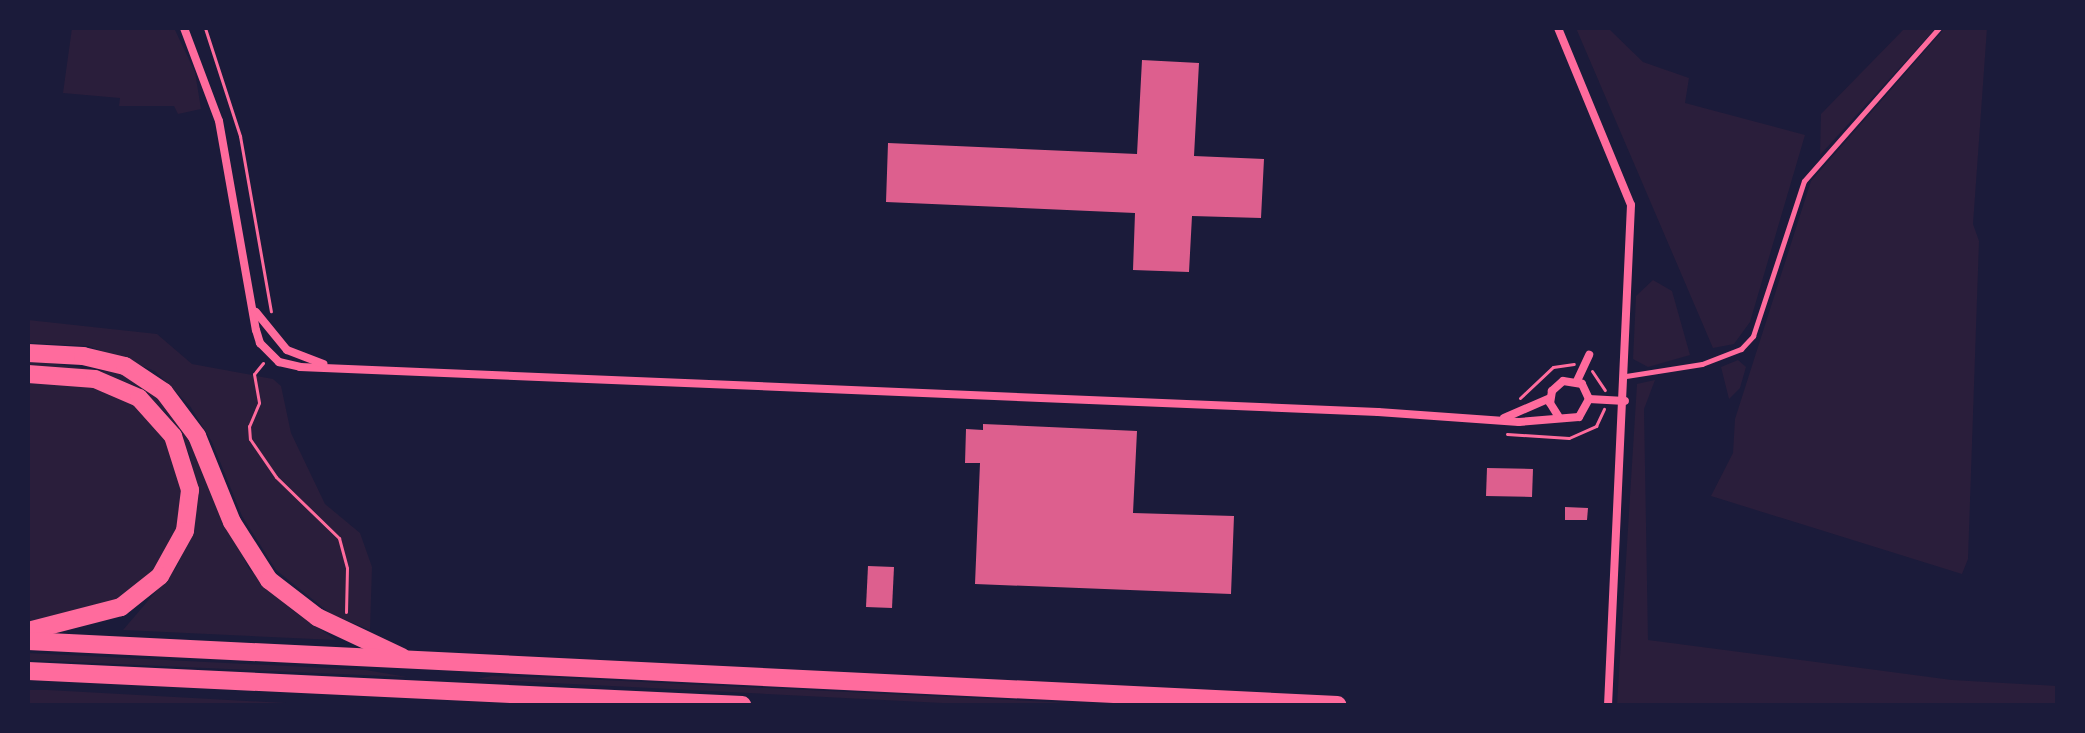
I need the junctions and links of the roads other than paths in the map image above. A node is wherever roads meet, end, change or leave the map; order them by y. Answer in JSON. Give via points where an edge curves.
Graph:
{"nodes":[{"id":1,"x":184,"y":28,"type":"edge"},
{"id":2,"x":1558,"y":28,"type":"edge"},
{"id":3,"x":1939,"y":28,"type":"edge"},
{"id":4,"x":256,"y":312,"type":"junction"},
{"id":5,"x":28,"y":353,"type":"edge"},
{"id":6,"x":1589,"y":355,"type":"dead end"},
{"id":7,"x":327,"y":365,"type":"junction"},
{"id":8,"x":28,"y":374,"type":"edge"},
{"id":9,"x":1626,"y":376,"type":"junction"},
{"id":10,"x":1577,"y":381,"type":"junction"},
{"id":11,"x":1550,"y":398,"type":"junction"},
{"id":12,"x":1589,"y":399,"type":"junction"},
{"id":13,"x":1625,"y":401,"type":"junction"},
{"id":14,"x":1558,"y":416,"type":"junction"},
{"id":15,"x":1503,"y":418,"type":"junction"},
{"id":16,"x":28,"y":631,"type":"edge"},
{"id":17,"x":28,"y":641,"type":"edge"},
{"id":18,"x":408,"y":661,"type":"junction"},
{"id":19,"x":28,"y":671,"type":"edge"},
{"id":20,"x":742,"y":705,"type":"edge"},
{"id":21,"x":1337,"y":705,"type":"edge"},
{"id":22,"x":1608,"y":705,"type":"edge"}],
"edges":[{"from":1,"to":4,"type":"street","via":[[219,121]]},
{"from":2,"to":9,"type":"street","via":[[1631,205]]},
{"from":3,"to":9,"type":"lane","via":[[1804,181],[1753,336],[1741,349],[1702,364]]},
{"from":4,"to":7,"type":"street","via":[[287,350]]},
{"from":4,"to":7,"type":"street","via":[[260,343],[270,356],[300,367]]},
{"from":5,"to":18,"type":"highway","via":[[83,356],[125,366],[164,392],[197,436],[232,522],[269,580],[317,617]]},
{"from":6,"to":10,"type":"street"},
{"from":7,"to":15,"type":"street"},
{"from":8,"to":16,"type":"highway","via":[[95,379],[139,398],[173,436],[190,490],[185,531],[175,556],[149,585],[121,607]]},
{"from":9,"to":13,"type":"street"},
{"from":10,"to":11,"type":"street","via":[[1556,385]]},
{"from":10,"to":12,"type":"street"},
{"from":11,"to":14,"type":"street"},
{"from":11,"to":15,"type":"street"},
{"from":12,"to":13,"type":"street"},
{"from":12,"to":14,"type":"street","via":[[1579,417]]},
{"from":13,"to":22,"type":"street"},
{"from":14,"to":15,"type":"street","via":[[1519,422]]},
{"from":17,"to":18,"type":"highway"},
{"from":18,"to":21,"type":"highway"},
{"from":19,"to":20,"type":"highway"}]}
